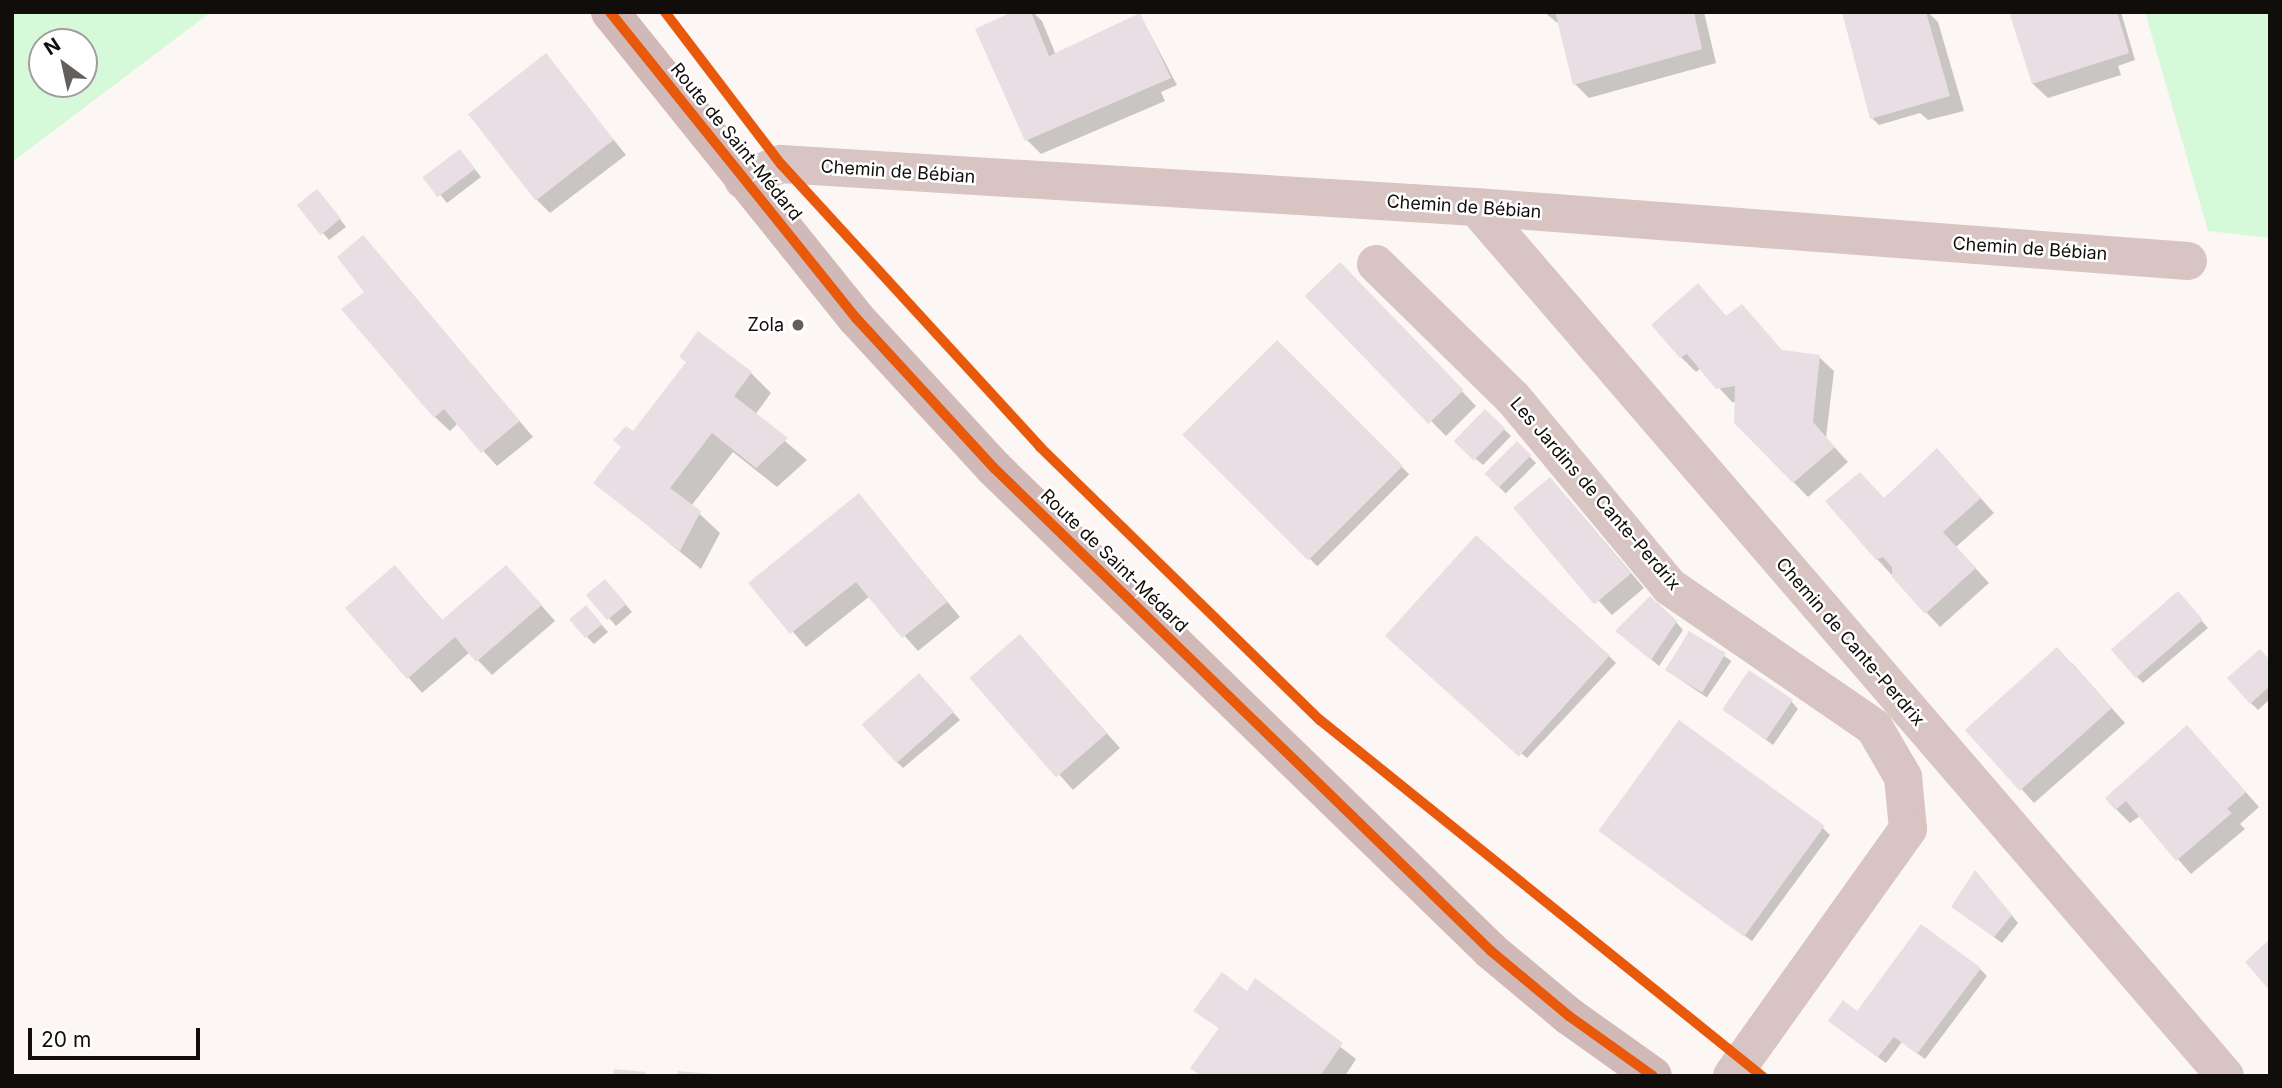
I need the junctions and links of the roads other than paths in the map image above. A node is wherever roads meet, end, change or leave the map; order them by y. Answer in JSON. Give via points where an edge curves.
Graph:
{"nodes":[{"id":1,"x":610,"y":12,"type":"edge"},
{"id":2,"x":743,"y":180,"type":"junction"},
{"id":3,"x":1476,"y":207,"type":"junction"},
{"id":4,"x":2188,"y":261,"type":"dead end"},
{"id":5,"x":1376,"y":264,"type":"dead end"},
{"id":6,"x":1653,"y":1076,"type":"edge"},
{"id":7,"x":1732,"y":1076,"type":"edge"},
{"id":8,"x":2225,"y":1076,"type":"edge"}],
"edges":[{"from":1,"to":2,"type":"street","name":"Route de Saint-Médard"},
{"from":2,"to":3,"type":"street","name":"Chemin de Bébian","via":[[780,164]]},
{"from":2,"to":6,"type":"street","name":"Route de Saint-Médard","via":[[856,318],[994,468],[1491,951],[1569,1016]]},
{"from":3,"to":4,"type":"street","name":"Chemin de Bébian"},
{"from":3,"to":8,"type":"street","name":"Chemin de Cante-Perdrix"},
{"from":5,"to":7,"type":"street","name":"Les Jardins de Cante-Perdrix","via":[[1513,398],[1670,587],[1874,727],[1903,776],[1908,829]]}]}
